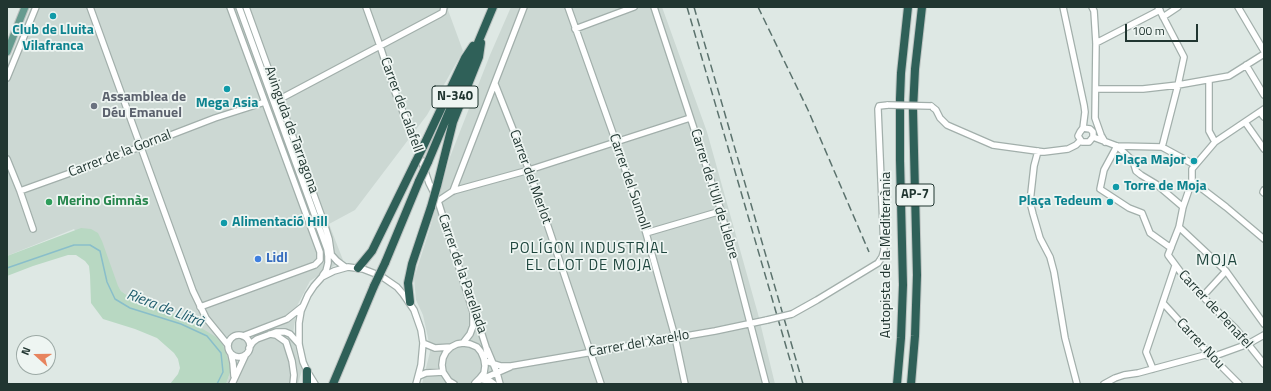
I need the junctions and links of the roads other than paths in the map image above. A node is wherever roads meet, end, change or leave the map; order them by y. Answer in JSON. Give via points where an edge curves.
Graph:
{"nodes":[{"id":1,"x":25,"y":7,"type":"edge"},
{"id":2,"x":36,"y":7,"type":"edge"},
{"id":3,"x":90,"y":7,"type":"edge"},
{"id":4,"x":230,"y":7,"type":"edge"},
{"id":5,"x":239,"y":7,"type":"edge"},
{"id":6,"x":246,"y":7,"type":"edge"},
{"id":7,"x":366,"y":7,"type":"edge"},
{"id":8,"x":444,"y":7,"type":"edge"},
{"id":9,"x":493,"y":7,"type":"edge"},
{"id":10,"x":524,"y":7,"type":"edge"},
{"id":11,"x":568,"y":7,"type":"edge"},
{"id":12,"x":634,"y":7,"type":"edge"},
{"id":13,"x":654,"y":7,"type":"edge"},
{"id":14,"x":908,"y":7,"type":"edge"},
{"id":15,"x":922,"y":7,"type":"edge"},
{"id":16,"x":1063,"y":7,"type":"edge"},
{"id":17,"x":1092,"y":7,"type":"edge"},
{"id":18,"x":1178,"y":7,"type":"edge"},
{"id":19,"x":1238,"y":7,"type":"edge"},
{"id":20,"x":1159,"y":9,"type":"edge"},
{"id":21,"x":1163,"y":17,"type":"junction"},
{"id":22,"x":575,"y":29,"type":"junction"},
{"id":23,"x":482,"y":32,"type":"junction"},
{"id":24,"x":1096,"y":43,"type":"junction"},
{"id":25,"x":380,"y":46,"type":"junction"},
{"id":26,"x":1264,"y":51,"type":"edge"},
{"id":27,"x":7,"y":52,"type":"edge"},
{"id":28,"x":1264,"y":54,"type":"edge"},
{"id":29,"x":1246,"y":65,"type":"junction"},
{"id":30,"x":7,"y":78,"type":"edge"},
{"id":31,"x":1209,"y":80,"type":"junction"},
{"id":32,"x":495,"y":84,"type":"junction"},
{"id":33,"x":1178,"y":85,"type":"junction"},
{"id":34,"x":1096,"y":89,"type":"junction"},
{"id":35,"x":1264,"y":95,"type":"edge"},
{"id":36,"x":280,"y":99,"type":"junction"},
{"id":37,"x":265,"y":102,"type":"junction"},
{"id":38,"x":1262,"y":111,"type":"edge"},
{"id":39,"x":690,"y":118,"type":"junction"},
{"id":40,"x":1264,"y":118,"type":"edge"},
{"id":41,"x":1245,"y":122,"type":"junction"},
{"id":42,"x":1097,"y":124,"type":"junction"},
{"id":43,"x":1083,"y":128,"type":"junction"},
{"id":44,"x":1093,"y":135,"type":"junction"},
{"id":45,"x":1080,"y":141,"type":"junction"},
{"id":46,"x":616,"y":142,"type":"junction"},
{"id":47,"x":1105,"y":142,"type":"junction"},
{"id":48,"x":1215,"y":142,"type":"junction"},
{"id":49,"x":1117,"y":146,"type":"junction"},
{"id":50,"x":1162,"y":146,"type":"junction"},
{"id":51,"x":140,"y":147,"type":"junction"},
{"id":52,"x":1264,"y":149,"type":"edge"},
{"id":53,"x":1038,"y":151,"type":"junction"},
{"id":54,"x":7,"y":159,"type":"edge"},
{"id":55,"x":1195,"y":165,"type":"junction"},
{"id":56,"x":529,"y":170,"type":"junction"},
{"id":57,"x":1192,"y":181,"type":"junction"},
{"id":58,"x":20,"y":191,"type":"junction"},
{"id":59,"x":453,"y":191,"type":"junction"},
{"id":60,"x":434,"y":204,"type":"junction"},
{"id":61,"x":1183,"y":207,"type":"junction"},
{"id":62,"x":721,"y":211,"type":"junction"},
{"id":63,"x":306,"y":214,"type":"junction"},
{"id":64,"x":1179,"y":227,"type":"junction"},
{"id":65,"x":33,"y":229,"type":"dead end"},
{"id":66,"x":646,"y":233,"type":"junction"},
{"id":67,"x":1264,"y":238,"type":"edge"},
{"id":68,"x":1171,"y":248,"type":"junction"},
{"id":69,"x":327,"y":249,"type":"junction"},
{"id":70,"x":331,"y":255,"type":"junction"},
{"id":71,"x":328,"y":263,"type":"junction"},
{"id":72,"x":1175,"y":266,"type":"junction"},
{"id":73,"x":345,"y":267,"type":"junction"},
{"id":74,"x":358,"y":268,"type":"junction"},
{"id":75,"x":1226,"y":271,"type":"junction"},
{"id":76,"x":322,"y":277,"type":"junction"},
{"id":77,"x":1203,"y":296,"type":"junction"},
{"id":78,"x":410,"y":302,"type":"junction"},
{"id":79,"x":1163,"y":303,"type":"junction"},
{"id":80,"x":302,"y":306,"type":"junction"},
{"id":81,"x":200,"y":308,"type":"junction"},
{"id":82,"x":473,"y":312,"type":"junction"},
{"id":83,"x":1264,"y":324,"type":"edge"},
{"id":84,"x":751,"y":325,"type":"junction"},
{"id":85,"x":214,"y":327,"type":"junction"},
{"id":86,"x":270,"y":334,"type":"junction"},
{"id":87,"x":1264,"y":335,"type":"edge"},
{"id":88,"x":243,"y":336,"type":"junction"},
{"id":89,"x":234,"y":337,"type":"junction"},
{"id":90,"x":675,"y":337,"type":"junction"},
{"id":91,"x":423,"y":343,"type":"junction"},
{"id":92,"x":463,"y":343,"type":"junction"},
{"id":93,"x":299,"y":344,"type":"junction"},
{"id":94,"x":1248,"y":344,"type":"junction"},
{"id":95,"x":228,"y":345,"type":"junction"},
{"id":96,"x":451,"y":347,"type":"junction"},
{"id":97,"x":486,"y":347,"type":"junction"},
{"id":98,"x":249,"y":348,"type":"junction"},
{"id":99,"x":591,"y":352,"type":"junction"},
{"id":100,"x":231,"y":354,"type":"junction"},
{"id":101,"x":245,"y":355,"type":"junction"},
{"id":102,"x":1212,"y":357,"type":"junction"},
{"id":103,"x":484,"y":360,"type":"junction"},
{"id":104,"x":1264,"y":362,"type":"edge"},
{"id":105,"x":493,"y":364,"type":"junction"},
{"id":106,"x":511,"y":366,"type":"junction"},
{"id":107,"x":1152,"y":369,"type":"junction"},
{"id":108,"x":307,"y":371,"type":"junction"},
{"id":109,"x":497,"y":372,"type":"junction"},
{"id":110,"x":444,"y":374,"type":"junction"},
{"id":111,"x":419,"y":376,"type":"junction"},
{"id":112,"x":476,"y":382,"type":"edge"},
{"id":113,"x":232,"y":383,"type":"edge"},
{"id":114,"x":333,"y":383,"type":"edge"},
{"id":115,"x":293,"y":384,"type":"edge"},
{"id":116,"x":307,"y":384,"type":"edge"},
{"id":117,"x":315,"y":384,"type":"edge"},
{"id":118,"x":416,"y":384,"type":"edge"},
{"id":119,"x":446,"y":384,"type":"edge"},
{"id":120,"x":454,"y":384,"type":"edge"},
{"id":121,"x":494,"y":384,"type":"edge"},
{"id":122,"x":500,"y":384,"type":"edge"},
{"id":123,"x":601,"y":384,"type":"edge"},
{"id":124,"x":685,"y":384,"type":"edge"},
{"id":125,"x":766,"y":384,"type":"edge"},
{"id":126,"x":897,"y":384,"type":"edge"},
{"id":127,"x":911,"y":384,"type":"edge"},
{"id":128,"x":1077,"y":384,"type":"edge"},
{"id":129,"x":1104,"y":384,"type":"edge"},
{"id":130,"x":1239,"y":384,"type":"edge"}],
"edges":[{"from":1,"to":27,"type":"main road"},
{"from":2,"to":30,"type":"street"},
{"from":3,"to":51,"type":"street"},
{"from":4,"to":37,"type":"street","name":"Avinguda de Tarragona"},
{"from":5,"to":69,"type":"street","name":"Avinguda de Tarragona"},
{"from":6,"to":36,"type":"street","name":"Avinguda de Tarragona"},
{"from":7,"to":25,"type":"street","name":"Carrer de Calafell"},
{"from":8,"to":25,"type":"street","via":[[440,14]]},
{"from":9,"to":23,"type":"highway","number":"N-340"},
{"from":10,"to":32,"type":"street"},
{"from":11,"to":22,"type":"street","name":"Carrer del Sumoll"},
{"from":12,"to":22,"type":"street"},
{"from":13,"to":39,"type":"street","name":"Carrer de l'Ull de Llebre"},
{"from":14,"to":126,"type":"highway","name":"Autopista de la Mediterrània","number":"AP-7","via":[[900,99],[903,292]]},
{"from":15,"to":127,"type":"highway","name":"Autopista de la Mediterrània","number":"AP-7","via":[[913,110],[917,276]]},
{"from":16,"to":43,"type":"street","via":[[1083,95]]},
{"from":17,"to":24,"type":"street"},
{"from":18,"to":21,"type":"street"},
{"from":19,"to":26,"type":"street"},
{"from":20,"to":21,"type":"street"},
{"from":20,"to":24,"type":"street"},
{"from":21,"to":33,"type":"street","via":[[1184,58]]},
{"from":22,"to":46,"type":"street","name":"Carrer del Sumoll"},
{"from":23,"to":60,"type":"highway","bridge":true,"via":[[480,57],[454,122]]},
{"from":23,"to":74,"type":"highway","bridge":true,"via":[[465,58],[372,251]]},
{"from":23,"to":114,"type":"highway","number":"N-340","bridge":true},
{"from":24,"to":34,"type":"street"},
{"from":25,"to":36,"type":"street"},
{"from":25,"to":60,"type":"street","name":"Carrer de Calafell","via":[[415,142]]},
{"from":28,"to":29,"type":"street"},
{"from":29,"to":31,"type":"street","via":[[1229,76]]},
{"from":29,"to":35,"type":"street"},
{"from":31,"to":33,"type":"street"},
{"from":31,"to":48,"type":"street","via":[[1209,131]]},
{"from":32,"to":56,"type":"street","name":"Carrer del Merlot"},
{"from":32,"to":59,"type":"street"},
{"from":33,"to":34,"type":"street","via":[[1142,89]]},
{"from":33,"to":50,"type":"street"},
{"from":34,"to":42,"type":"street","via":[[1094,114]]},
{"from":36,"to":70,"type":"street","name":"Avinguda de Tarragona","via":[[323,220]]},
{"from":37,"to":51,"type":"street","name":"Carrer de la Gornal"},
{"from":37,"to":63,"type":"street","name":"Avinguda de Tarragona"},
{"from":38,"to":40,"type":"street"},
{"from":38,"to":41,"type":"street"},
{"from":39,"to":46,"type":"street"},
{"from":39,"to":62,"type":"street","name":"Carrer de l'Ull de Llebre"},
{"from":41,"to":48,"type":"street"},
{"from":41,"to":52,"type":"street"},
{"from":42,"to":44,"type":"street"},
{"from":42,"to":47,"type":"street"},
{"from":43,"to":44,"type":"street","via":[[1090,129]]},
{"from":43,"to":45,"type":"street","via":[[1079,134]]},
{"from":44,"to":45,"type":"street","via":[[1087,143]]},
{"from":44,"to":47,"type":"street"},
{"from":45,"to":53,"type":"street","via":[[1068,149]]},
{"from":46,"to":56,"type":"street"},
{"from":46,"to":66,"type":"street","name":"Carrer del Sumoll"},
{"from":47,"to":49,"type":"street"},
{"from":48,"to":55,"type":"street"},
{"from":49,"to":50,"type":"street"},
{"from":49,"to":61,"type":"street","via":[[1133,161],[1136,171]]},
{"from":49,"to":68,"type":"street","via":[[1104,170],[1100,189],[1129,208],[1142,213],[1150,233]]},
{"from":50,"to":55,"type":"street"},
{"from":51,"to":58,"type":"street","name":"Carrer de la Gornal"},
{"from":51,"to":81,"type":"street"},
{"from":53,"to":84,"type":"street","name":"Carrer del Xarel·lo","bridge":true,"via":[[987,144],[947,125],[931,106],[879,106],[884,250],[878,264],[792,314]]},
{"from":53,"to":128,"type":"street","via":[[1030,202],[1040,238],[1054,272],[1065,338]]},
{"from":54,"to":58,"type":"street"},
{"from":55,"to":57,"type":"street","via":[[1192,169]]},
{"from":56,"to":59,"type":"street"},
{"from":56,"to":99,"type":"street","name":"Carrer del Merlot"},
{"from":57,"to":61,"type":"street"},
{"from":57,"to":67,"type":"street"},
{"from":58,"to":65,"type":"street"},
{"from":59,"to":60,"type":"street"},
{"from":60,"to":78,"type":"highway","via":[[412,264],[408,282]]},
{"from":60,"to":82,"type":"street","name":"Carrer de la Parellada"},
{"from":61,"to":64,"type":"street"},
{"from":62,"to":66,"type":"street"},
{"from":62,"to":84,"type":"street","name":"Carrer de l'Ull de Llebre"},
{"from":63,"to":71,"type":"street","name":"Avinguda de Tarragona"},
{"from":63,"to":81,"type":"street","name":"Avinguda de Tarragona","via":[[320,252],[320,260],[315,265]]},
{"from":64,"to":68,"type":"street"},
{"from":64,"to":75,"type":"street"},
{"from":66,"to":90,"type":"street","name":"Carrer del Sumoll"},
{"from":68,"to":72,"type":"street","name":"Carrer de Penafel","via":[[1168,255]]},
{"from":69,"to":70,"type":"street","name":"Avinguda de Tarragona"},
{"from":69,"to":71,"type":"street","name":"Avinguda de Tarragona"},
{"from":70,"to":73,"type":"street","name":"Avinguda de Tarragona"},
{"from":71,"to":76,"type":"street","name":"Avinguda de Tarragona"},
{"from":72,"to":77,"type":"street","name":"Carrer de Penafel"},
{"from":72,"to":79,"type":"street"},
{"from":73,"to":74,"type":"street"},
{"from":73,"to":76,"type":"street"},
{"from":74,"to":78,"type":"street","via":[[389,281]]},
{"from":75,"to":77,"type":"street"},
{"from":75,"to":83,"type":"street"},
{"from":76,"to":80,"type":"street"},
{"from":77,"to":94,"type":"street","name":"Carrer de Penafel"},
{"from":78,"to":91,"type":"street","via":[[421,330]]},
{"from":79,"to":102,"type":"street","name":"Carrer Nou"},
{"from":79,"to":107,"type":"street","via":[[1146,352]]},
{"from":80,"to":88,"type":"street","via":[[287,319]]},
{"from":80,"to":93,"type":"street","via":[[299,316]]},
{"from":81,"to":85,"type":"street"},
{"from":82,"to":92,"type":"street","via":[[473,326]]},
{"from":82,"to":97,"type":"street","name":"Carrer de la Parellada"},
{"from":84,"to":90,"type":"street","name":"Carrer del Xarel·lo"},
{"from":84,"to":125,"type":"street","name":"Carrer de l'Ull de Llebre"},
{"from":85,"to":89,"type":"street"},
{"from":85,"to":95,"type":"street"},
{"from":86,"to":93,"type":"street","via":[[285,332]]},
{"from":86,"to":98,"type":"street","via":[[257,339]]},
{"from":86,"to":115,"type":"street","via":[[286,342],[292,361]]},
{"from":87,"to":94,"type":"street"},
{"from":88,"to":89,"type":"street"},
{"from":88,"to":98,"type":"street","via":[[248,340]]},
{"from":89,"to":95,"type":"street"},
{"from":90,"to":99,"type":"street","name":"Carrer del Xarel·lo"},
{"from":90,"to":124,"type":"street","name":"Carrer del Sumoll"},
{"from":91,"to":96,"type":"street","via":[[435,348]]},
{"from":91,"to":111,"type":"street"},
{"from":92,"to":96,"type":"street"},
{"from":92,"to":103,"type":"street","via":[[476,347],[482,352]]},
{"from":93,"to":108,"type":"street"},
{"from":94,"to":102,"type":"street"},
{"from":94,"to":104,"type":"street","name":"Carrer de Penafel"},
{"from":95,"to":100,"type":"street"},
{"from":96,"to":110,"type":"street","via":[[443,358]]},
{"from":97,"to":103,"type":"street","name":"Carrer de la Parellada"},
{"from":97,"to":105,"type":"street","name":"Carrer de la Parellada"},
{"from":98,"to":101,"type":"street"},
{"from":99,"to":106,"type":"street","name":"Carrer del Xarel·lo"},
{"from":99,"to":123,"type":"street","name":"Carrer del Merlot"},
{"from":100,"to":101,"type":"street","via":[[237,357]]},
{"from":100,"to":113,"type":"street","via":[[234,373]]},
{"from":101,"to":113,"type":"street"},
{"from":102,"to":107,"type":"street","via":[[1205,355]]},
{"from":102,"to":130,"type":"street","name":"Carrer Nou"},
{"from":103,"to":105,"type":"street"},
{"from":103,"to":112,"type":"street","name":"Carrer de la Parellada","via":[[484,373]]},
{"from":105,"to":106,"type":"street"},
{"from":105,"to":109,"type":"street","name":"Carrer de la Parellada"},
{"from":106,"to":109,"type":"street"},
{"from":107,"to":129,"type":"street","via":[[1124,375]]},
{"from":108,"to":116,"type":"highway"},
{"from":108,"to":117,"type":"street"},
{"from":109,"to":112,"type":"street"},
{"from":109,"to":122,"type":"street","name":"Carrer de la Parellada"},
{"from":110,"to":111,"type":"street","via":[[426,373]]},
{"from":110,"to":119,"type":"street"},
{"from":110,"to":120,"type":"street"},
{"from":111,"to":118,"type":"street"},
{"from":112,"to":121,"type":"street","via":[[490,381]]}]}
